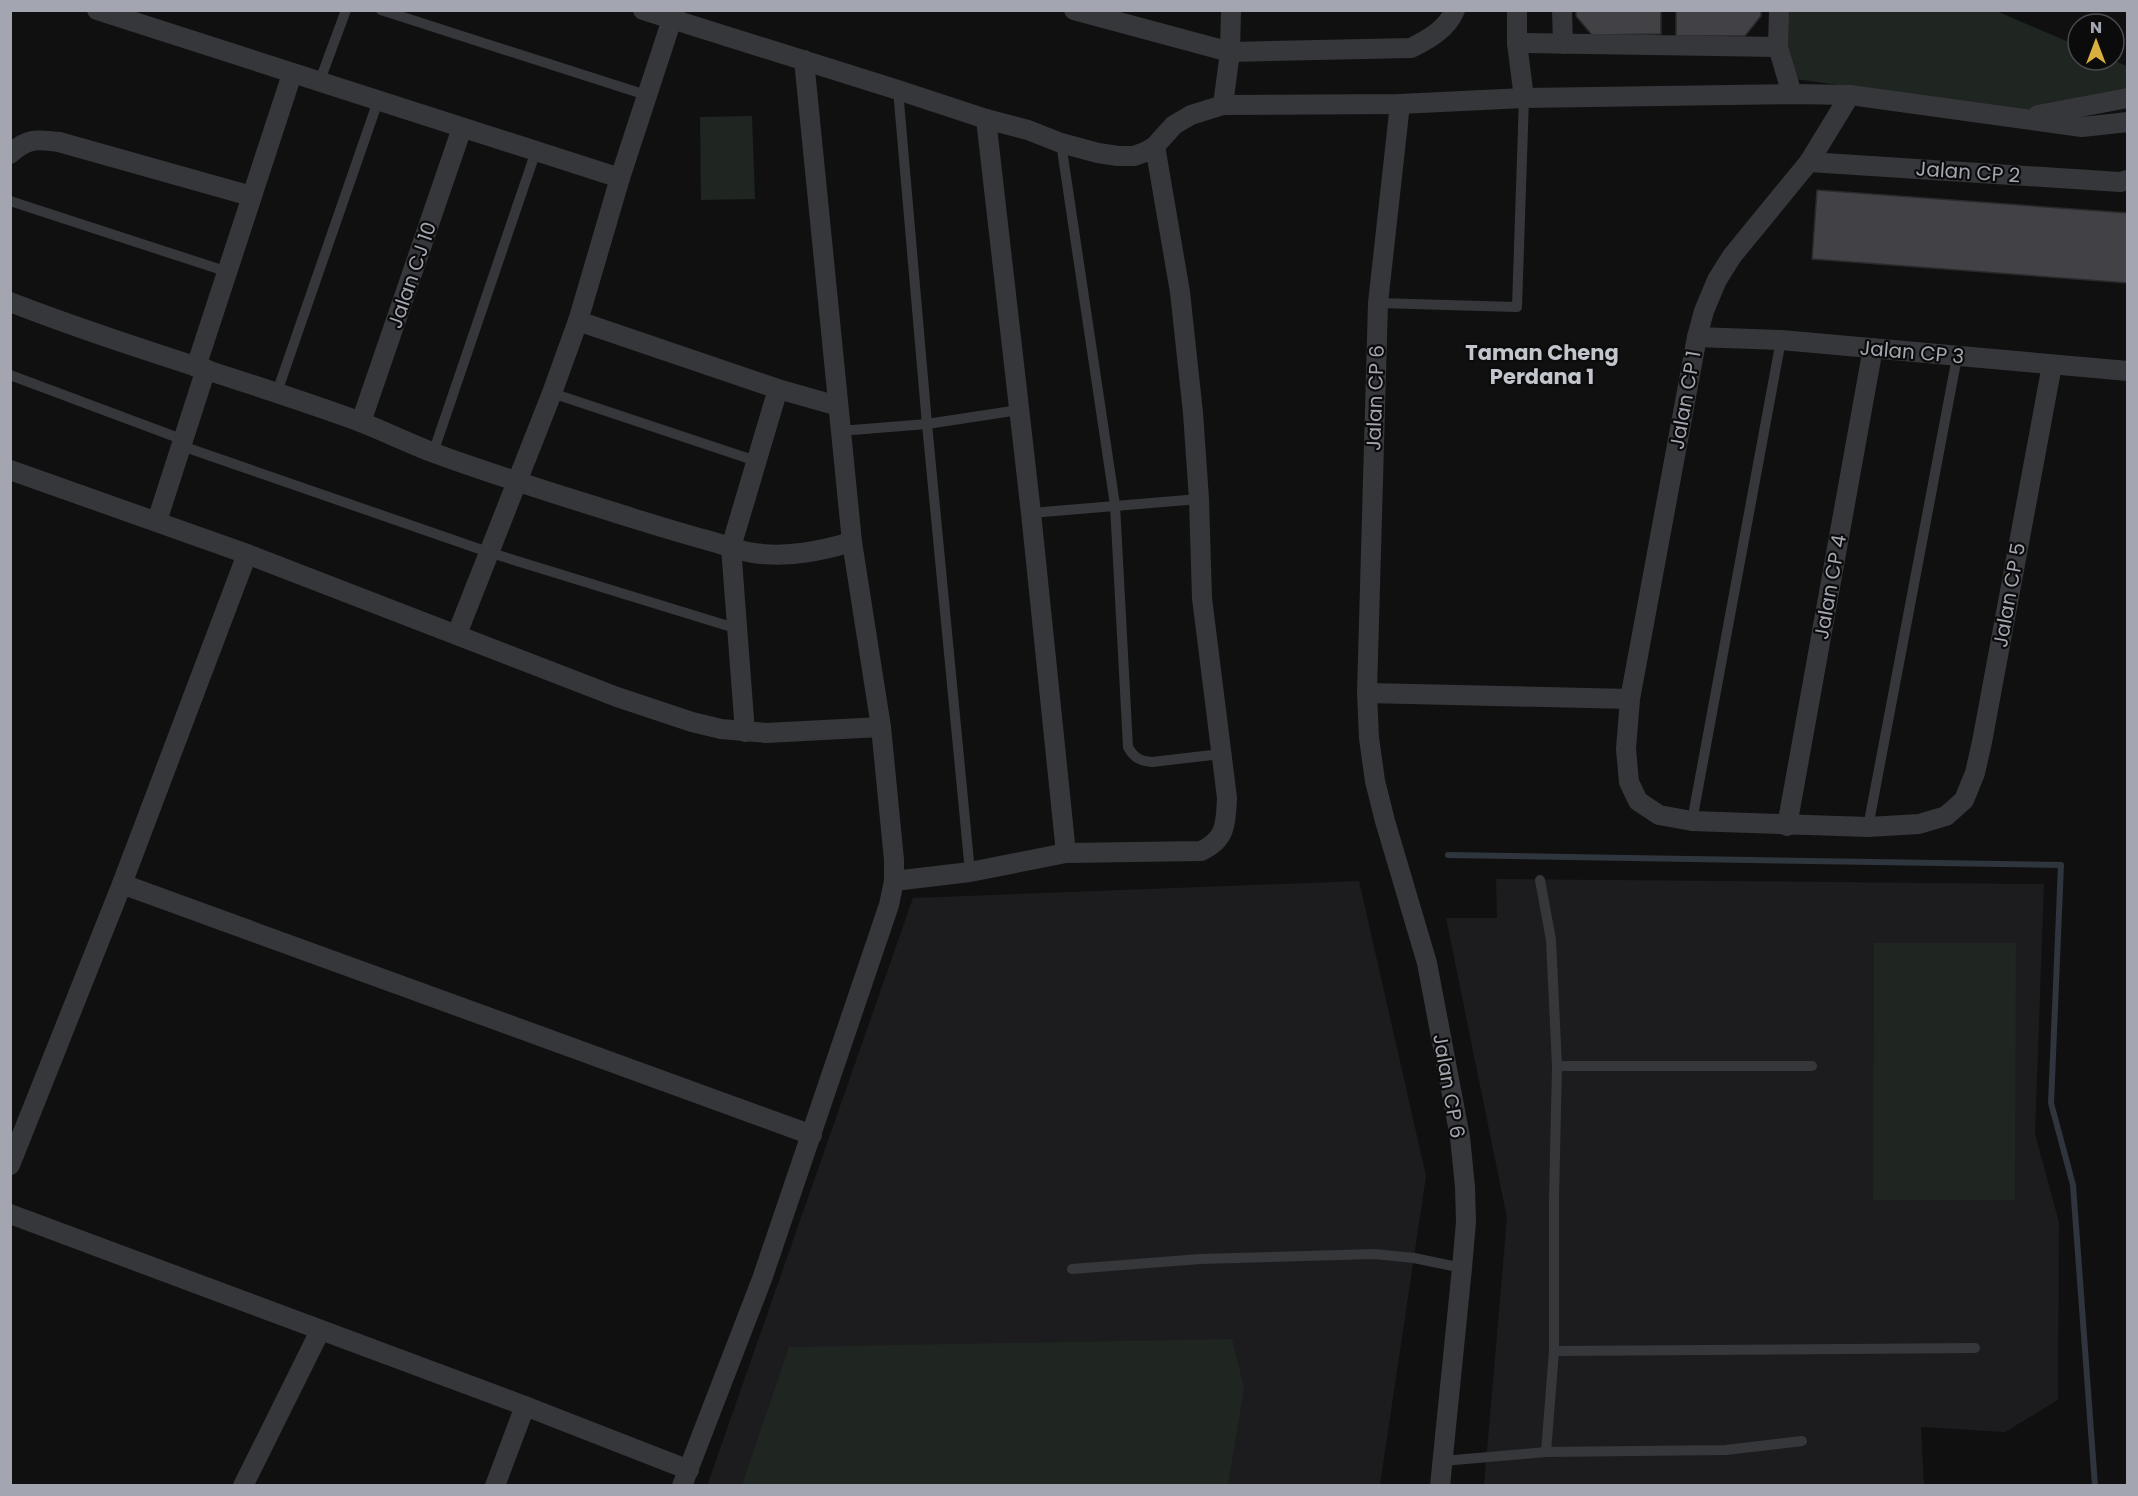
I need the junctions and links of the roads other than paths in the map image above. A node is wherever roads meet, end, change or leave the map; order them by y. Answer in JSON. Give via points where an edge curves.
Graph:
{"nodes":[{"id":1,"x":97,"y":10,"type":"edge"},
{"id":2,"x":346,"y":10,"type":"edge"},
{"id":3,"x":381,"y":10,"type":"edge"},
{"id":4,"x":644,"y":10,"type":"edge"},
{"id":5,"x":1074,"y":10,"type":"edge"},
{"id":6,"x":1231,"y":10,"type":"edge"},
{"id":7,"x":1455,"y":10,"type":"edge"},
{"id":8,"x":1517,"y":10,"type":"edge"},
{"id":9,"x":1562,"y":10,"type":"edge"},
{"id":10,"x":1779,"y":10,"type":"edge"},
{"id":11,"x":674,"y":15,"type":"edge"},
{"id":12,"x":1517,"y":44,"type":"junction"},
{"id":13,"x":1563,"y":44,"type":"junction"},
{"id":14,"x":1778,"y":47,"type":"junction"},
{"id":15,"x":1230,"y":52,"type":"junction"},
{"id":16,"x":804,"y":60,"type":"junction"},
{"id":17,"x":292,"y":74,"type":"junction"},
{"id":18,"x":319,"y":83,"type":"junction"},
{"id":19,"x":898,"y":90,"type":"junction"},
{"id":20,"x":1792,"y":94,"type":"junction"},
{"id":21,"x":646,"y":95,"type":"junction"},
{"id":22,"x":1850,"y":95,"type":"junction"},
{"id":23,"x":1524,"y":98,"type":"junction"},
{"id":24,"x":2127,"y":98,"type":"edge"},
{"id":25,"x":378,"y":101,"type":"junction"},
{"id":26,"x":1400,"y":104,"type":"junction"},
{"id":27,"x":1223,"y":105,"type":"junction"},
{"id":28,"x":2020,"y":118,"type":"junction"},
{"id":29,"x":986,"y":119,"type":"junction"},
{"id":30,"x":2127,"y":122,"type":"edge"},
{"id":31,"x":462,"y":128,"type":"junction"},
{"id":32,"x":1061,"y":143,"type":"junction"},
{"id":33,"x":1155,"y":146,"type":"junction"},
{"id":34,"x":536,"y":151,"type":"junction"},
{"id":35,"x":10,"y":154,"type":"edge"},
{"id":36,"x":1809,"y":162,"type":"junction"},
{"id":37,"x":620,"y":178,"type":"junction"},
{"id":38,"x":2127,"y":180,"type":"edge"},
{"id":39,"x":251,"y":196,"type":"junction"},
{"id":40,"x":10,"y":201,"type":"edge"},
{"id":41,"x":228,"y":272,"type":"junction"},
{"id":42,"x":10,"y":302,"type":"edge"},
{"id":43,"x":1378,"y":303,"type":"junction"},
{"id":44,"x":578,"y":321,"type":"junction"},
{"id":45,"x":1697,"y":337,"type":"junction"},
{"id":46,"x":1781,"y":340,"type":"junction"},
{"id":47,"x":1873,"y":348,"type":"junction"},
{"id":48,"x":1957,"y":357,"type":"junction"},
{"id":49,"x":2052,"y":365,"type":"junction"},
{"id":50,"x":201,"y":368,"type":"junction"},
{"id":51,"x":2127,"y":370,"type":"edge"},
{"id":52,"x":10,"y":375,"type":"edge"},
{"id":53,"x":778,"y":389,"type":"junction"},
{"id":54,"x":277,"y":392,"type":"junction"},
{"id":55,"x":552,"y":393,"type":"junction"},
{"id":56,"x":838,"y":406,"type":"junction"},
{"id":57,"x":1018,"y":410,"type":"junction"},
{"id":58,"x":362,"y":422,"type":"junction"},
{"id":59,"x":927,"y":424,"type":"junction"},
{"id":60,"x":840,"y":431,"type":"junction"},
{"id":61,"x":183,"y":443,"type":"junction"},
{"id":62,"x":433,"y":453,"type":"junction"},
{"id":63,"x":756,"y":461,"type":"junction"},
{"id":64,"x":10,"y":470,"type":"edge"},
{"id":65,"x":517,"y":481,"type":"junction"},
{"id":66,"x":1199,"y":499,"type":"junction"},
{"id":67,"x":1115,"y":505,"type":"junction"},
{"id":68,"x":1031,"y":513,"type":"junction"},
{"id":69,"x":157,"y":521,"type":"junction"},
{"id":70,"x":852,"y":542,"type":"junction"},
{"id":71,"x":732,"y":548,"type":"junction"},
{"id":72,"x":488,"y":552,"type":"junction"},
{"id":73,"x":247,"y":554,"type":"junction"},
{"id":74,"x":738,"y":629,"type":"junction"},
{"id":75,"x":457,"y":634,"type":"junction"},
{"id":76,"x":1367,"y":693,"type":"junction"},
{"id":77,"x":1630,"y":699,"type":"junction"},
{"id":78,"x":880,"y":727,"type":"junction"},
{"id":79,"x":745,"y":732,"type":"junction"},
{"id":80,"x":1221,"y":754,"type":"junction"},
{"id":81,"x":1946,"y":816,"type":"joint"},
{"id":82,"x":1692,"y":821,"type":"junction"},
{"id":83,"x":1787,"y":826,"type":"junction"},
{"id":84,"x":1868,"y":827,"type":"junction"},
{"id":85,"x":1066,"y":854,"type":"junction"},
{"id":86,"x":970,"y":872,"type":"junction"},
{"id":87,"x":1540,"y":880,"type":"dead end"},
{"id":88,"x":894,"y":881,"type":"junction"},
{"id":89,"x":122,"y":884,"type":"junction"},
{"id":90,"x":1557,"y":1066,"type":"junction"},
{"id":91,"x":1812,"y":1066,"type":"dead end"},
{"id":92,"x":812,"y":1135,"type":"junction"},
{"id":93,"x":10,"y":1166,"type":"edge"},
{"id":94,"x":10,"y":1214,"type":"edge"},
{"id":95,"x":1462,"y":1268,"type":"junction"},
{"id":96,"x":1072,"y":1269,"type":"dead end"},
{"id":97,"x":320,"y":1331,"type":"junction"},
{"id":98,"x":1975,"y":1348,"type":"dead end"},
{"id":99,"x":1554,"y":1351,"type":"junction"},
{"id":100,"x":525,"y":1406,"type":"junction"},
{"id":101,"x":1802,"y":1441,"type":"dead end"},
{"id":102,"x":1546,"y":1452,"type":"junction"},
{"id":103,"x":1443,"y":1461,"type":"junction"},
{"id":104,"x":685,"y":1478,"type":"edge"},
{"id":105,"x":248,"y":1484,"type":"edge"},
{"id":106,"x":495,"y":1485,"type":"edge"},
{"id":107,"x":1440,"y":1485,"type":"edge"}],
"edges":[{"from":1,"to":17,"type":"street"},
{"from":2,"to":18,"type":"lane"},
{"from":3,"to":21,"type":"lane"},
{"from":4,"to":11,"type":"street"},
{"from":5,"to":15,"type":"street"},
{"from":6,"to":15,"type":"street"},
{"from":7,"to":15,"type":"street","via":[[1442,29],[1412,48]]},
{"from":8,"to":12,"type":"street"},
{"from":9,"to":13,"type":"street"},
{"from":10,"to":14,"type":"street"},
{"from":11,"to":16,"type":"street"},
{"from":11,"to":21,"type":"street"},
{"from":12,"to":13,"type":"street"},
{"from":12,"to":23,"type":"street"},
{"from":13,"to":14,"type":"street"},
{"from":14,"to":20,"type":"street"},
{"from":15,"to":27,"type":"street"},
{"from":16,"to":19,"type":"street"},
{"from":16,"to":56,"type":"street"},
{"from":17,"to":18,"type":"street"},
{"from":17,"to":39,"type":"street"},
{"from":18,"to":25,"type":"street"},
{"from":19,"to":29,"type":"street"},
{"from":19,"to":59,"type":"lane"},
{"from":20,"to":22,"type":"street"},
{"from":20,"to":23,"type":"street"},
{"from":21,"to":37,"type":"street"},
{"from":22,"to":28,"type":"street"},
{"from":22,"to":36,"type":"street","name":"Jalan CP 1"},
{"from":23,"to":26,"type":"street"},
{"from":23,"to":43,"type":"lane","via":[[1517,307]]},
{"from":24,"to":28,"type":"street"},
{"from":25,"to":31,"type":"street"},
{"from":25,"to":54,"type":"lane"},
{"from":26,"to":27,"type":"street"},
{"from":26,"to":43,"type":"street","name":"Jalan CP 6"},
{"from":27,"to":33,"type":"street","via":[[1174,125]]},
{"from":28,"to":30,"type":"street","via":[[2082,127]]},
{"from":29,"to":32,"type":"street"},
{"from":29,"to":57,"type":"street"},
{"from":31,"to":34,"type":"street"},
{"from":31,"to":58,"type":"street","name":"Jalan CJ 10"},
{"from":32,"to":33,"type":"street","via":[[1118,156],[1134,156]]},
{"from":32,"to":67,"type":"lane"},
{"from":33,"to":66,"type":"street","via":[[1180,292]]},
{"from":34,"to":37,"type":"street"},
{"from":34,"to":62,"type":"lane"},
{"from":35,"to":39,"type":"street","via":[[21,143],[38,139],[59,142]]},
{"from":36,"to":38,"type":"street","name":"Jalan CP 2"},
{"from":36,"to":45,"type":"street","name":"Jalan CP 1","via":[[1732,256],[1704,311]]},
{"from":37,"to":44,"type":"street"},
{"from":39,"to":41,"type":"street"},
{"from":40,"to":41,"type":"lane"},
{"from":41,"to":50,"type":"street"},
{"from":42,"to":50,"type":"street"},
{"from":43,"to":76,"type":"street","name":"Jalan CP 6"},
{"from":44,"to":53,"type":"street"},
{"from":44,"to":55,"type":"street"},
{"from":45,"to":46,"type":"street","name":"Jalan CP 3"},
{"from":45,"to":77,"type":"street","name":"Jalan CP 1"},
{"from":46,"to":47,"type":"street","name":"Jalan CP 3"},
{"from":46,"to":82,"type":"lane"},
{"from":47,"to":48,"type":"street","name":"Jalan CP 3"},
{"from":47,"to":83,"type":"street","name":"Jalan CP 4"},
{"from":48,"to":49,"type":"street","name":"Jalan CP 3"},
{"from":48,"to":84,"type":"lane"},
{"from":49,"to":51,"type":"street","name":"Jalan CP 3"},
{"from":49,"to":81,"type":"street","name":"Jalan CP 5","via":[[1975,773],[1964,800]]},
{"from":50,"to":54,"type":"street"},
{"from":50,"to":61,"type":"street"},
{"from":52,"to":61,"type":"lane"},
{"from":53,"to":56,"type":"street"},
{"from":53,"to":63,"type":"street"},
{"from":54,"to":58,"type":"street"},
{"from":55,"to":63,"type":"lane"},
{"from":55,"to":65,"type":"street"},
{"from":56,"to":60,"type":"street"},
{"from":57,"to":59,"type":"lane"},
{"from":57,"to":68,"type":"street"},
{"from":58,"to":62,"type":"street"},
{"from":59,"to":60,"type":"lane"},
{"from":59,"to":86,"type":"lane"},
{"from":60,"to":70,"type":"street"},
{"from":61,"to":69,"type":"street"},
{"from":61,"to":72,"type":"lane"},
{"from":62,"to":65,"type":"street"},
{"from":63,"to":71,"type":"street"},
{"from":64,"to":69,"type":"street"},
{"from":65,"to":71,"type":"street"},
{"from":65,"to":72,"type":"street"},
{"from":66,"to":67,"type":"lane"},
{"from":66,"to":80,"type":"street","via":[[1202,598]]},
{"from":67,"to":68,"type":"lane"},
{"from":67,"to":80,"type":"lane","via":[[1128,747],[1133,756],[1152,762]]},
{"from":68,"to":85,"type":"street"},
{"from":69,"to":73,"type":"street"},
{"from":70,"to":71,"type":"street","via":[[818,552],[783,555]]},
{"from":70,"to":78,"type":"street"},
{"from":71,"to":74,"type":"street"},
{"from":72,"to":74,"type":"lane"},
{"from":72,"to":75,"type":"street"},
{"from":73,"to":75,"type":"street"},
{"from":73,"to":89,"type":"street"},
{"from":74,"to":79,"type":"street"},
{"from":75,"to":79,"type":"street","via":[[654,710]]},
{"from":76,"to":77,"type":"street"},
{"from":76,"to":95,"type":"street","name":"Jalan CP 6","via":[[1376,781],[1427,963],[1460,1137],[1466,1222]]},
{"from":77,"to":82,"type":"street","name":"Jalan CP 1","via":[[1626,749],[1629,782],[1638,801],[1659,815]]},
{"from":78,"to":79,"type":"street"},
{"from":78,"to":88,"type":"street"},
{"from":80,"to":85,"type":"street","via":[[1226,817],[1223,832],[1213,846],[1201,851]]},
{"from":81,"to":84,"type":"street","name":"Jalan CP 1","via":[[1919,824]]},
{"from":82,"to":83,"type":"street","name":"Jalan CP 1"},
{"from":83,"to":84,"type":"street","name":"Jalan CP 1"},
{"from":85,"to":86,"type":"street"},
{"from":86,"to":88,"type":"street"},
{"from":87,"to":90,"type":"lane","via":[[1551,940]]},
{"from":88,"to":92,"type":"street"},
{"from":89,"to":92,"type":"street"},
{"from":89,"to":93,"type":"street"},
{"from":90,"to":91,"type":"lane"},
{"from":90,"to":99,"type":"lane"},
{"from":92,"to":104,"type":"street","via":[[762,1279]]},
{"from":94,"to":97,"type":"street"},
{"from":95,"to":96,"type":"lane","via":[[1374,1254],[1200,1259]]},
{"from":95,"to":103,"type":"street","name":"Jalan CP 6"},
{"from":97,"to":100,"type":"street"},
{"from":97,"to":105,"type":"street"},
{"from":98,"to":99,"type":"lane"},
{"from":99,"to":102,"type":"lane"},
{"from":100,"to":104,"type":"street"},
{"from":100,"to":106,"type":"street"},
{"from":101,"to":102,"type":"lane","via":[[1726,1450]]},
{"from":102,"to":103,"type":"lane"},
{"from":103,"to":107,"type":"street","name":"Jalan CP 6"}]}
